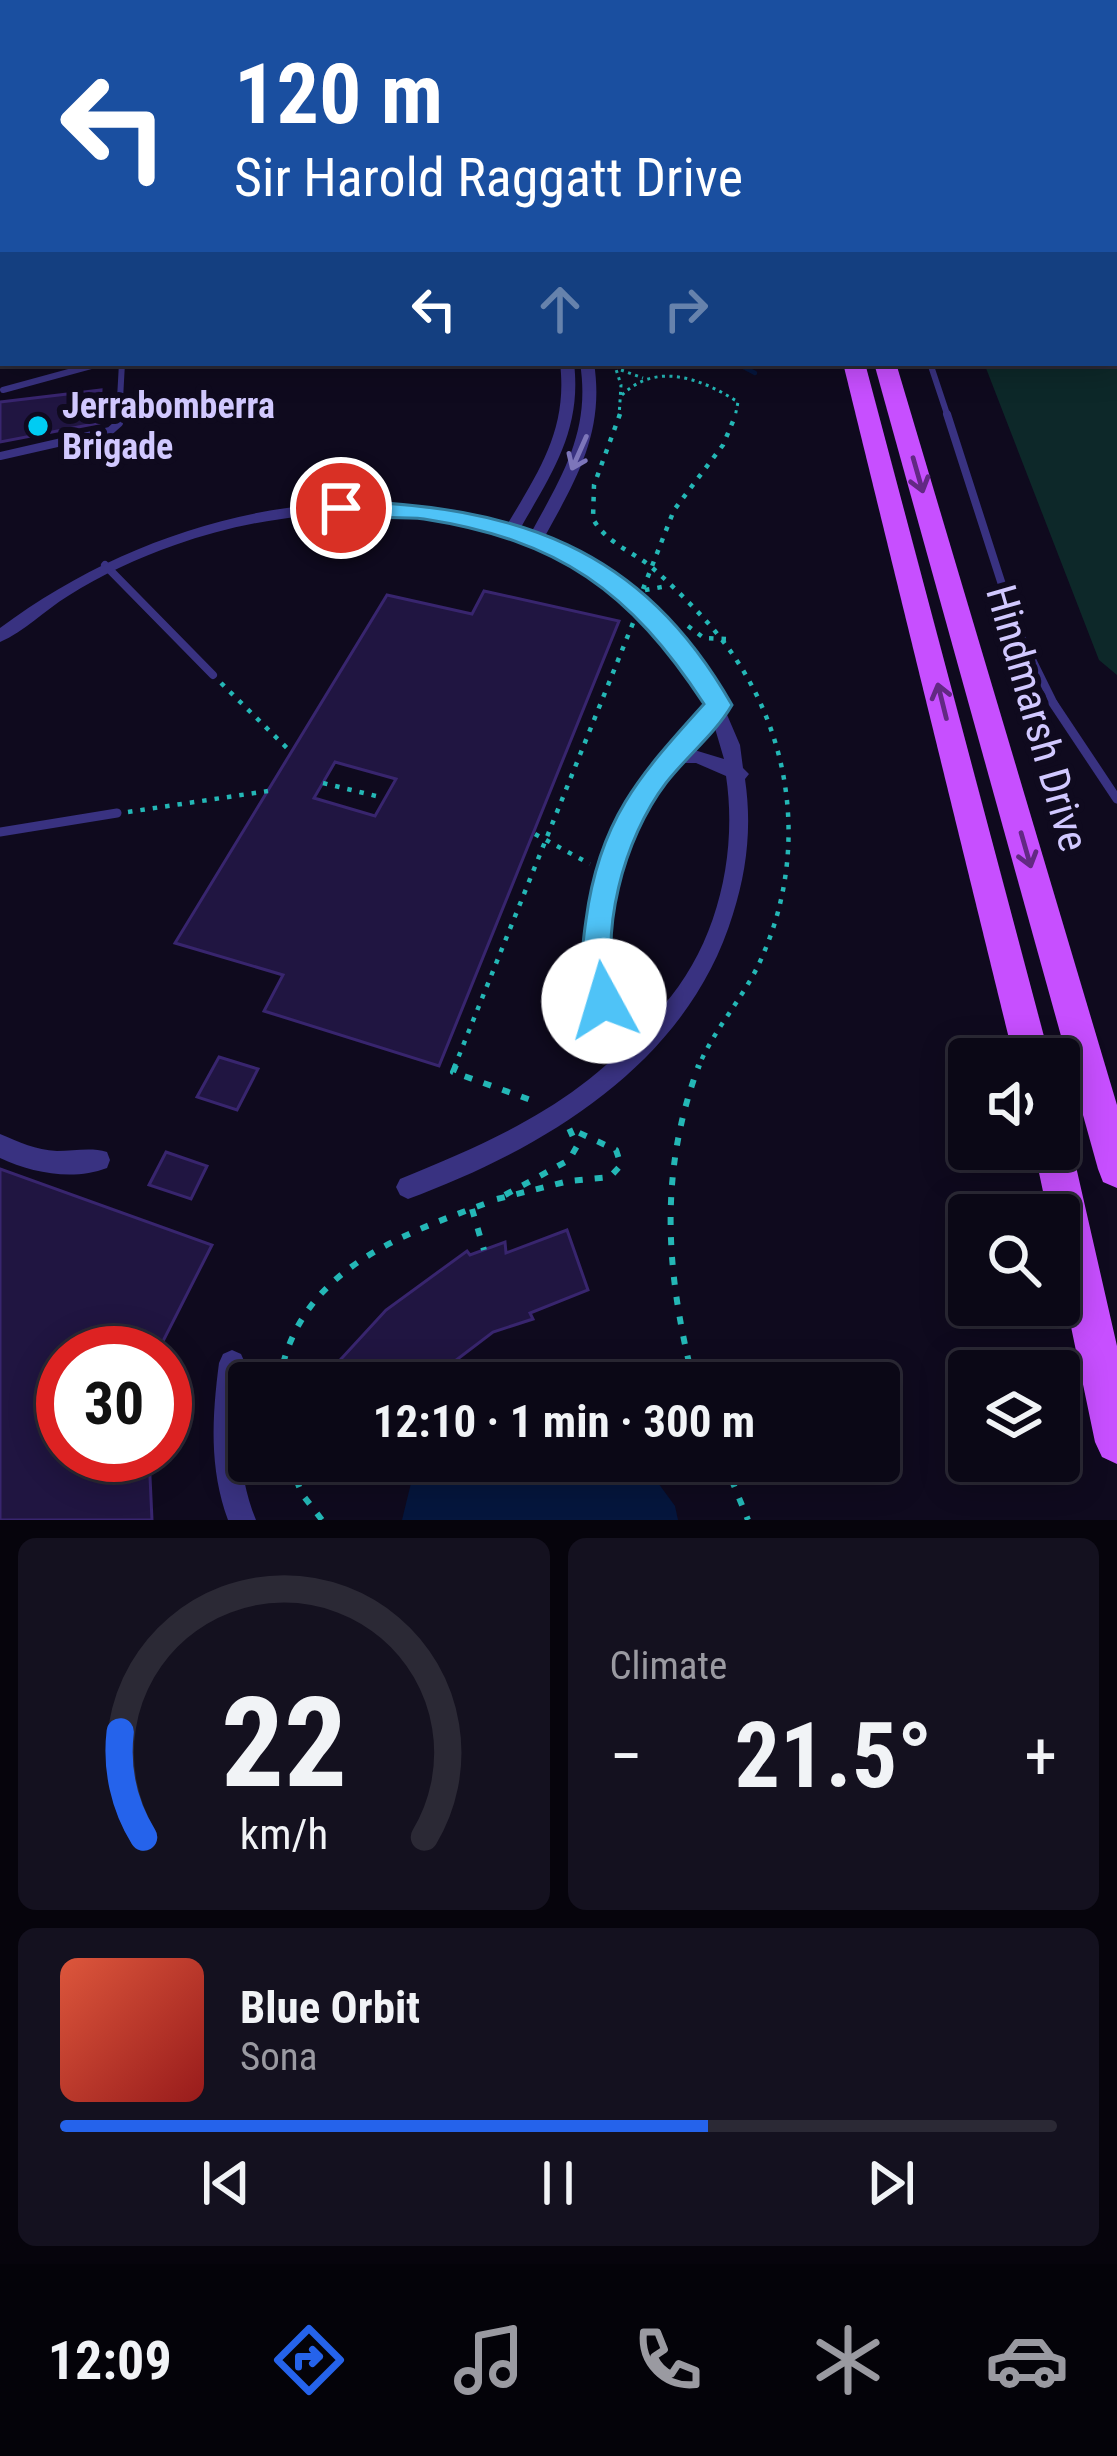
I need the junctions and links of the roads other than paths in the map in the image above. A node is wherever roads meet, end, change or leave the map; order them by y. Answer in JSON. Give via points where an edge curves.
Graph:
{"nodes":[{"id":1,"x":91,"y":366,"type":"edge"},
{"id":2,"x":122,"y":366,"type":"edge"},
{"id":3,"x":567,"y":366,"type":"edge"},
{"id":4,"x":587,"y":366,"type":"edge"},
{"id":5,"x":855,"y":366,"type":"edge"},
{"id":6,"x":886,"y":366,"type":"edge"},
{"id":7,"x":931,"y":366,"type":"edge"},
{"id":8,"x":20,"y":385,"type":"junction"},
{"id":9,"x":3,"y":389,"type":"dead end"},
{"id":10,"x":20,"y":400,"type":"dead end"},
{"id":11,"x":0,"y":456,"type":"edge"},
{"id":12,"x":512,"y":529,"type":"junction"},
{"id":13,"x":537,"y":537,"type":"junction"},
{"id":14,"x":105,"y":565,"type":"junction"},
{"id":15,"x":0,"y":636,"type":"edge"},
{"id":16,"x":213,"y":675,"type":"road end"},
{"id":17,"x":719,"y":705,"type":"junction"},
{"id":18,"x":673,"y":756,"type":"junction"},
{"id":19,"x":740,"y":774,"type":"junction"},
{"id":20,"x":1117,"y":799,"type":"edge"},
{"id":21,"x":117,"y":813,"type":"road end"},
{"id":22,"x":0,"y":832,"type":"edge"},
{"id":23,"x":669,"y":1016,"type":"junction"},
{"id":24,"x":1027,"y":1038,"type":"edge"},
{"id":25,"x":0,"y":1144,"type":"edge"},
{"id":26,"x":99,"y":1160,"type":"dead end"},
{"id":27,"x":1117,"y":1169,"type":"edge"},
{"id":28,"x":1059,"y":1170,"type":"edge"},
{"id":29,"x":408,"y":1187,"type":"dead end"},
{"id":30,"x":228,"y":1393,"type":"edge"},
{"id":31,"x":1117,"y":1442,"type":"edge"},
{"id":32,"x":228,"y":1469,"type":"edge"},
{"id":33,"x":229,"y":1482,"type":"edge"},
{"id":34,"x":242,"y":1520,"type":"edge"}],
"edges":[{"from":1,"to":8,"type":"lane"},
{"from":2,"to":11,"type":"lane","via":[[119,423],[110,431]]},
{"from":3,"to":12,"type":"street","via":[[565,436]]},
{"from":4,"to":13,"type":"street","one_way":true,"via":[[594,406],[586,441]]},
{"from":24,"to":5,"type":"main road","name":"Hindmarsh Drive","one_way":true},
{"from":6,"to":27,"type":"main road","name":"Hindmarsh Drive","one_way":true},
{"from":7,"to":20,"type":"lane","via":[[1015,625],[1056,710]]},
{"from":8,"to":9,"type":"lane"},
{"from":8,"to":10,"type":"lane"},
{"from":12,"to":13,"type":"street"},
{"from":12,"to":14,"type":"street","via":[[415,511],[320,510],[203,530]]},
{"from":13,"to":17,"type":"street","via":[[639,602]]},
{"from":14,"to":15,"type":"street"},
{"from":14,"to":16,"type":"lane"},
{"from":17,"to":18,"type":"street"},
{"from":17,"to":19,"type":"street"},
{"from":18,"to":19,"type":"street","via":[[698,756]]},
{"from":18,"to":23,"type":"street","via":[[631,814],[608,868],[594,972],[604,1001],[625,1013]]},
{"from":19,"to":23,"type":"street","via":[[742,833],[724,917]]},
{"from":21,"to":22,"type":"lane"},
{"from":23,"to":29,"type":"street","via":[[633,1057],[536,1131]]},
{"from":25,"to":26,"type":"street","via":[[62,1164]]},
{"from":28,"to":31,"type":"main road"},
{"from":30,"to":32,"type":"street"},
{"from":33,"to":34,"type":"street"}]}
